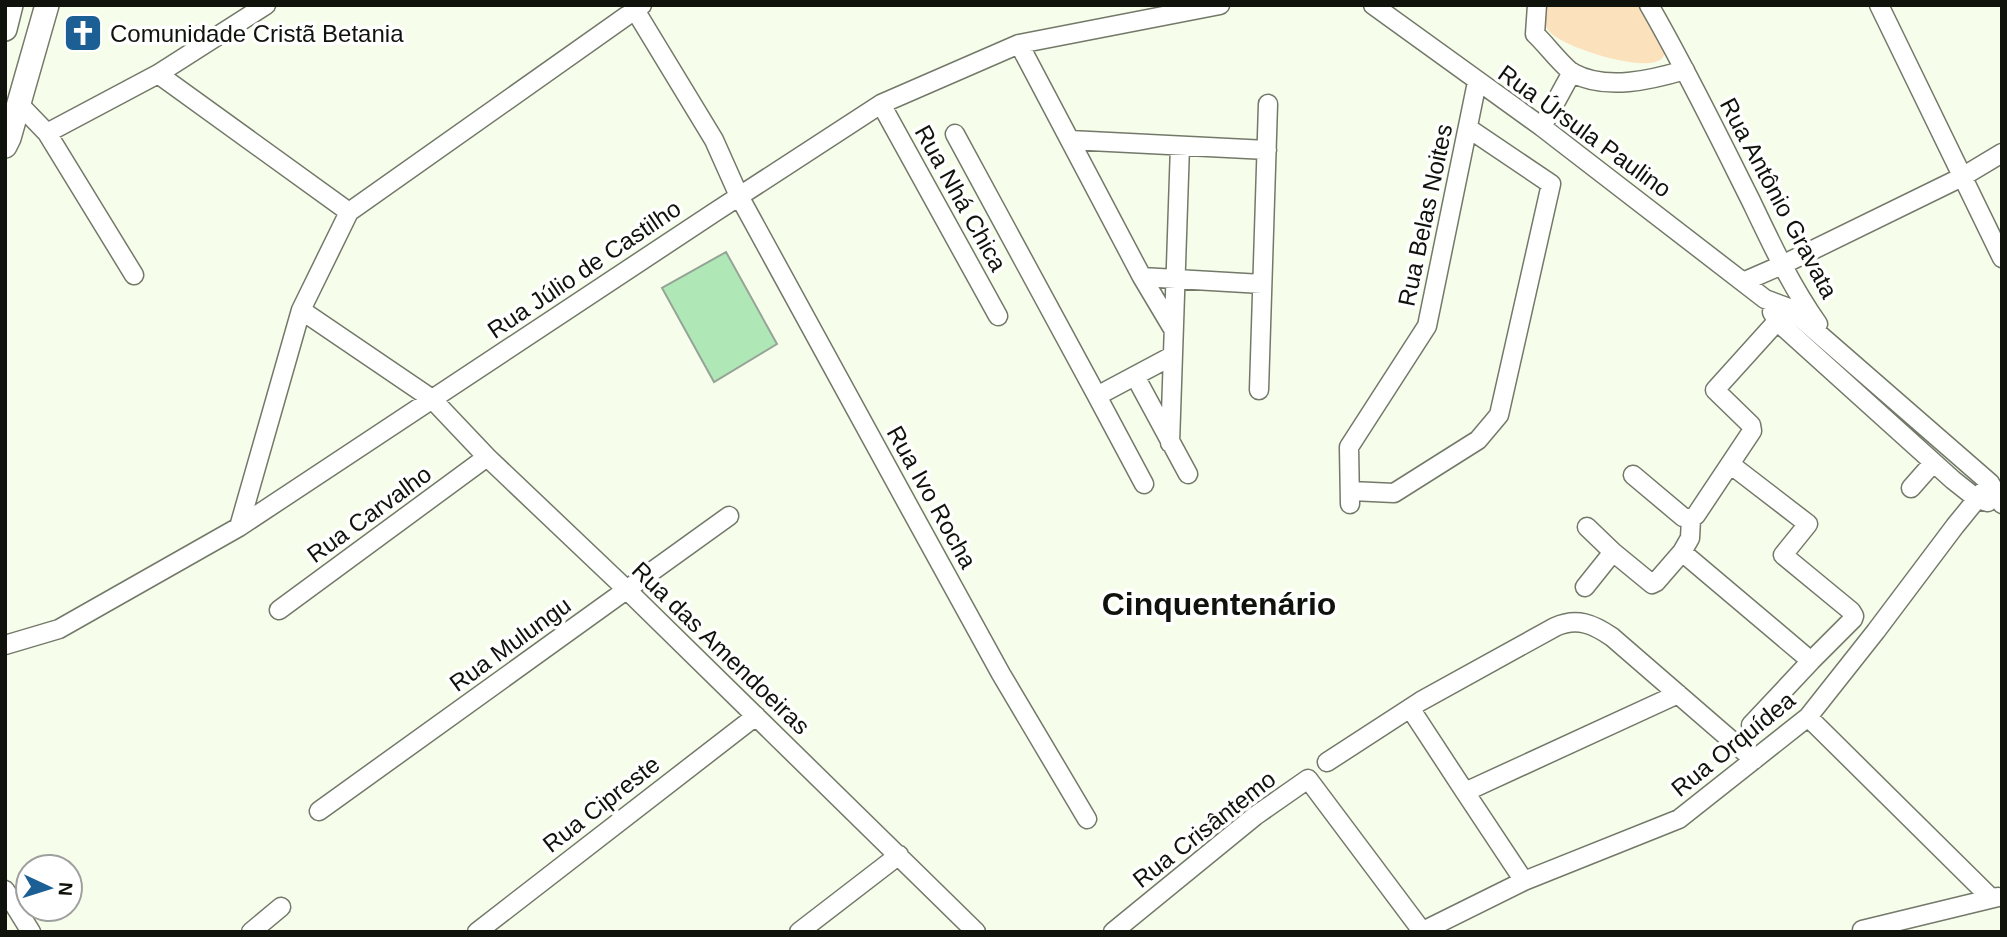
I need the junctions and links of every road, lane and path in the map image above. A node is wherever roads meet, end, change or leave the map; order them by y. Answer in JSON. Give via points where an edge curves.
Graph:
{"nodes":[{"id":1,"x":11,"y":5,"type":"edge"},
{"id":2,"x":47,"y":5,"type":"edge"},
{"id":3,"x":266,"y":5,"type":"edge"},
{"id":4,"x":1220,"y":5,"type":"edge"},
{"id":5,"x":1373,"y":5,"type":"edge"},
{"id":6,"x":1536,"y":5,"type":"edge"},
{"id":7,"x":1649,"y":5,"type":"edge"},
{"id":8,"x":1879,"y":5,"type":"edge"},
{"id":9,"x":636,"y":7,"type":"edge"},
{"id":10,"x":5,"y":29,"type":"edge"},
{"id":11,"x":1019,"y":44,"type":"junction"},
{"id":12,"x":1685,"y":70,"type":"junction"},
{"id":13,"x":1572,"y":72,"type":"junction"},
{"id":14,"x":158,"y":74,"type":"junction"},
{"id":15,"x":1477,"y":82,"type":"junction"},
{"id":16,"x":19,"y":104,"type":"junction"},
{"id":17,"x":881,"y":104,"type":"junction"},
{"id":18,"x":1268,"y":104,"type":"dead end"},
{"id":19,"x":1542,"y":127,"type":"junction"},
{"id":20,"x":1468,"y":128,"type":"junction"},
{"id":21,"x":47,"y":133,"type":"junction"},
{"id":22,"x":956,"y":134,"type":"dead end"},
{"id":23,"x":1070,"y":140,"type":"junction"},
{"id":24,"x":5,"y":146,"type":"edge"},
{"id":25,"x":1180,"y":146,"type":"junction"},
{"id":26,"x":1267,"y":150,"type":"junction"},
{"id":27,"x":2002,"y":153,"type":"edge"},
{"id":28,"x":1962,"y":177,"type":"junction"},
{"id":29,"x":739,"y":196,"type":"junction"},
{"id":30,"x":349,"y":212,"type":"junction"},
{"id":31,"x":2002,"y":258,"type":"edge"},
{"id":32,"x":1782,"y":265,"type":"junction"},
{"id":33,"x":134,"y":275,"type":"dead end"},
{"id":34,"x":1142,"y":276,"type":"junction"},
{"id":35,"x":1175,"y":279,"type":"junction"},
{"id":36,"x":1743,"y":282,"type":"junction"},
{"id":37,"x":1262,"y":284,"type":"junction"},
{"id":38,"x":1765,"y":299,"type":"junction"},
{"id":39,"x":1789,"y":308,"type":"junction"},
{"id":40,"x":301,"y":310,"type":"junction"},
{"id":41,"x":998,"y":316,"type":"dead end"},
{"id":42,"x":1778,"y":322,"type":"junction"},
{"id":43,"x":1173,"y":329,"type":"junction"},
{"id":44,"x":1834,"y":346,"type":"junction"},
{"id":45,"x":1172,"y":356,"type":"junction"},
{"id":46,"x":1135,"y":376,"type":"junction"},
{"id":47,"x":1259,"y":390,"type":"dead end"},
{"id":48,"x":1097,"y":396,"type":"junction"},
{"id":49,"x":432,"y":400,"type":"junction"},
{"id":50,"x":1170,"y":443,"type":"junction"},
{"id":51,"x":487,"y":457,"type":"junction"},
{"id":52,"x":1933,"y":463,"type":"junction"},
{"id":53,"x":1730,"y":464,"type":"junction"},
{"id":54,"x":1188,"y":474,"type":"dead end"},
{"id":55,"x":1633,"y":475,"type":"dead end"},
{"id":56,"x":1990,"y":482,"type":"junction"},
{"id":57,"x":1144,"y":484,"type":"dead end"},
{"id":58,"x":1911,"y":488,"type":"dead end"},
{"id":59,"x":1977,"y":499,"type":"junction"},
{"id":60,"x":2002,"y":505,"type":"edge"},
{"id":61,"x":729,"y":516,"type":"dead end"},
{"id":62,"x":1691,"y":519,"type":"junction"},
{"id":63,"x":239,"y":527,"type":"junction"},
{"id":64,"x":1587,"y":527,"type":"dead end"},
{"id":65,"x":1613,"y":552,"type":"junction"},
{"id":66,"x":1682,"y":552,"type":"junction"},
{"id":67,"x":1585,"y":587,"type":"dead end"},
{"id":68,"x":627,"y":590,"type":"junction"},
{"id":69,"x":279,"y":610,"type":"dead end"},
{"id":70,"x":5,"y":645,"type":"edge"},
{"id":71,"x":1811,"y":661,"type":"junction"},
{"id":72,"x":1678,"y":694,"type":"junction"},
{"id":73,"x":1410,"y":708,"type":"junction"},
{"id":74,"x":756,"y":716,"type":"junction"},
{"id":75,"x":1808,"y":717,"type":"junction"},
{"id":76,"x":1751,"y":725,"type":"dead end"},
{"id":77,"x":1754,"y":761,"type":"junction"},
{"id":78,"x":1327,"y":762,"type":"dead end"},
{"id":79,"x":1465,"y":792,"type":"junction"},
{"id":80,"x":319,"y":811,"type":"dead end"},
{"id":81,"x":1087,"y":819,"type":"dead end"},
{"id":82,"x":900,"y":855,"type":"junction"},
{"id":83,"x":1524,"y":881,"type":"junction"},
{"id":84,"x":5,"y":890,"type":"edge"},
{"id":85,"x":1996,"y":897,"type":"edge"},
{"id":86,"x":281,"y":907,"type":"dead end"},
{"id":87,"x":1861,"y":930,"type":"dead end"},
{"id":88,"x":1422,"y":931,"type":"edge"},
{"id":89,"x":31,"y":932,"type":"edge"},
{"id":90,"x":251,"y":932,"type":"edge"},
{"id":91,"x":477,"y":932,"type":"edge"},
{"id":92,"x":799,"y":932,"type":"edge"},
{"id":93,"x":976,"y":932,"type":"edge"},
{"id":94,"x":1113,"y":932,"type":"edge"}],
"edges":[{"from":1,"to":10,"type":"main road"},
{"from":2,"to":16,"type":"main road"},
{"from":3,"to":14,"type":"street"},
{"from":4,"to":11,"type":"street","name":"Rua Júlio de Castilho"},
{"from":5,"to":15,"type":"street","name":"Rua Úrsula Paulino"},
{"from":6,"to":13,"type":"street","via":[[1535,34]]},
{"from":7,"to":12,"type":"street","name":"Rua Antônio Gravata"},
{"from":8,"to":28,"type":"street"},
{"from":9,"to":29,"type":"street","name":"Rua Ivo Rocha","via":[[714,140]]},
{"from":9,"to":30,"type":"street"},
{"from":11,"to":17,"type":"street","name":"Rua Júlio de Castilho"},
{"from":11,"to":23,"type":"street"},
{"from":12,"to":13,"type":"street","via":[[1657,78],[1602,83]]},
{"from":12,"to":32,"type":"street","name":"Rua Antônio Gravata"},
{"from":13,"to":19,"type":"street"},
{"from":14,"to":21,"type":"street"},
{"from":14,"to":30,"type":"street"},
{"from":15,"to":19,"type":"street","name":"Rua Úrsula Paulino"},
{"from":15,"to":20,"type":"street","name":"Rua Belas Noites"},
{"from":16,"to":21,"type":"street"},
{"from":16,"to":24,"type":"main road"},
{"from":17,"to":29,"type":"street","name":"Rua Júlio de Castilho"},
{"from":17,"to":41,"type":"street","name":"Rua Nhá Chica"},
{"from":18,"to":26,"type":"street"},
{"from":19,"to":36,"type":"street","name":"Rua Úrsula Paulino"},
{"from":20,"to":20,"type":"street","name":"Rua Belas Noites","via":[[1427,326],[1349,447],[1351,497],[1394,493],[1478,440],[1499,415],[1551,184]]},
{"from":21,"to":33,"type":"street"},
{"from":22,"to":48,"type":"street"},
{"from":23,"to":25,"type":"street"},
{"from":23,"to":34,"type":"street"},
{"from":25,"to":26,"type":"street"},
{"from":25,"to":35,"type":"street"},
{"from":26,"to":37,"type":"street"},
{"from":27,"to":28,"type":"street"},
{"from":28,"to":31,"type":"street"},
{"from":28,"to":32,"type":"street"},
{"from":29,"to":49,"type":"street","name":"Rua Júlio de Castilho"},
{"from":29,"to":81,"type":"street","name":"Rua Ivo Rocha","via":[[982,640]]},
{"from":30,"to":40,"type":"street"},
{"from":32,"to":36,"type":"street"},
{"from":32,"to":44,"type":"street","name":"Rua Antônio Gravata"},
{"from":34,"to":35,"type":"street"},
{"from":34,"to":43,"type":"street"},
{"from":35,"to":37,"type":"street"},
{"from":35,"to":43,"type":"street"},
{"from":36,"to":38,"type":"street","name":"Rua Úrsula Paulino"},
{"from":37,"to":47,"type":"street"},
{"from":38,"to":39,"type":"street","name":"Rua Úrsula Paulino"},
{"from":38,"to":42,"type":"street","name":"Rua Úrsula Paulino"},
{"from":39,"to":42,"type":"street"},
{"from":39,"to":44,"type":"street","name":"Rua Úrsula Paulino"},
{"from":40,"to":49,"type":"street","name":"Rua das Amendoeiras"},
{"from":40,"to":63,"type":"street"},
{"from":42,"to":52,"type":"street","name":"Rua Úrsula Paulino"},
{"from":42,"to":53,"type":"street","via":[[1715,390],[1752,428]]},
{"from":43,"to":45,"type":"street"},
{"from":44,"to":56,"type":"street","name":"Rua Úrsula Paulino"},
{"from":45,"to":46,"type":"street"},
{"from":45,"to":50,"type":"street"},
{"from":46,"to":48,"type":"street"},
{"from":46,"to":50,"type":"street"},
{"from":48,"to":57,"type":"street"},
{"from":49,"to":51,"type":"street","name":"Rua das Amendoeiras"},
{"from":49,"to":63,"type":"street","name":"Rua Júlio de Castilho"},
{"from":50,"to":54,"type":"street"},
{"from":51,"to":68,"type":"street","name":"Rua das Amendoeiras"},
{"from":51,"to":69,"type":"street","name":"Rua Carvalho"},
{"from":52,"to":58,"type":"street"},
{"from":52,"to":59,"type":"street","name":"Rua Úrsula Paulino"},
{"from":53,"to":62,"type":"street"},
{"from":53,"to":71,"type":"street","via":[[1808,524],[1783,555],[1854,616]]},
{"from":55,"to":62,"type":"street"},
{"from":56,"to":59,"type":"street","name":"Rua Orquídea"},
{"from":56,"to":60,"type":"street","name":"Rua Úrsula Paulino"},
{"from":59,"to":60,"type":"street","name":"Rua Úrsula Paulino"},
{"from":59,"to":75,"type":"street","name":"Rua Orquídea"},
{"from":61,"to":68,"type":"street","name":"Rua Mulungu"},
{"from":62,"to":66,"type":"street","via":[[1690,538]]},
{"from":63,"to":70,"type":"street","name":"Rua Júlio de Castilho","via":[[59,629]]},
{"from":64,"to":65,"type":"street"},
{"from":65,"to":66,"type":"street","via":[[1652,583]]},
{"from":65,"to":67,"type":"street"},
{"from":66,"to":71,"type":"street"},
{"from":68,"to":74,"type":"street","name":"Rua das Amendoeiras"},
{"from":68,"to":80,"type":"street","name":"Rua Mulungu"},
{"from":71,"to":76,"type":"street"},
{"from":72,"to":73,"type":"street","via":[[1603,631],[1572,621]]},
{"from":72,"to":77,"type":"street"},
{"from":72,"to":79,"type":"street"},
{"from":73,"to":78,"type":"street"},
{"from":73,"to":79,"type":"street"},
{"from":74,"to":82,"type":"street","name":"Rua das Amendoeiras"},
{"from":74,"to":91,"type":"street","name":"Rua Cipreste"},
{"from":75,"to":77,"type":"street","name":"Rua Orquídea"},
{"from":75,"to":85,"type":"street"},
{"from":77,"to":83,"type":"street","name":"Rua Orquídea","via":[[1679,819]]},
{"from":79,"to":83,"type":"street"},
{"from":82,"to":92,"type":"street"},
{"from":82,"to":93,"type":"street","name":"Rua das Amendoeiras"},
{"from":83,"to":88,"type":"street","name":"Rua Orquídea"},
{"from":84,"to":89,"type":"street"},
{"from":85,"to":87,"type":"street"},
{"from":86,"to":90,"type":"street"},
{"from":88,"to":94,"type":"street","name":"Rua Crisântemo","via":[[1308,779],[1255,816]]}]}
